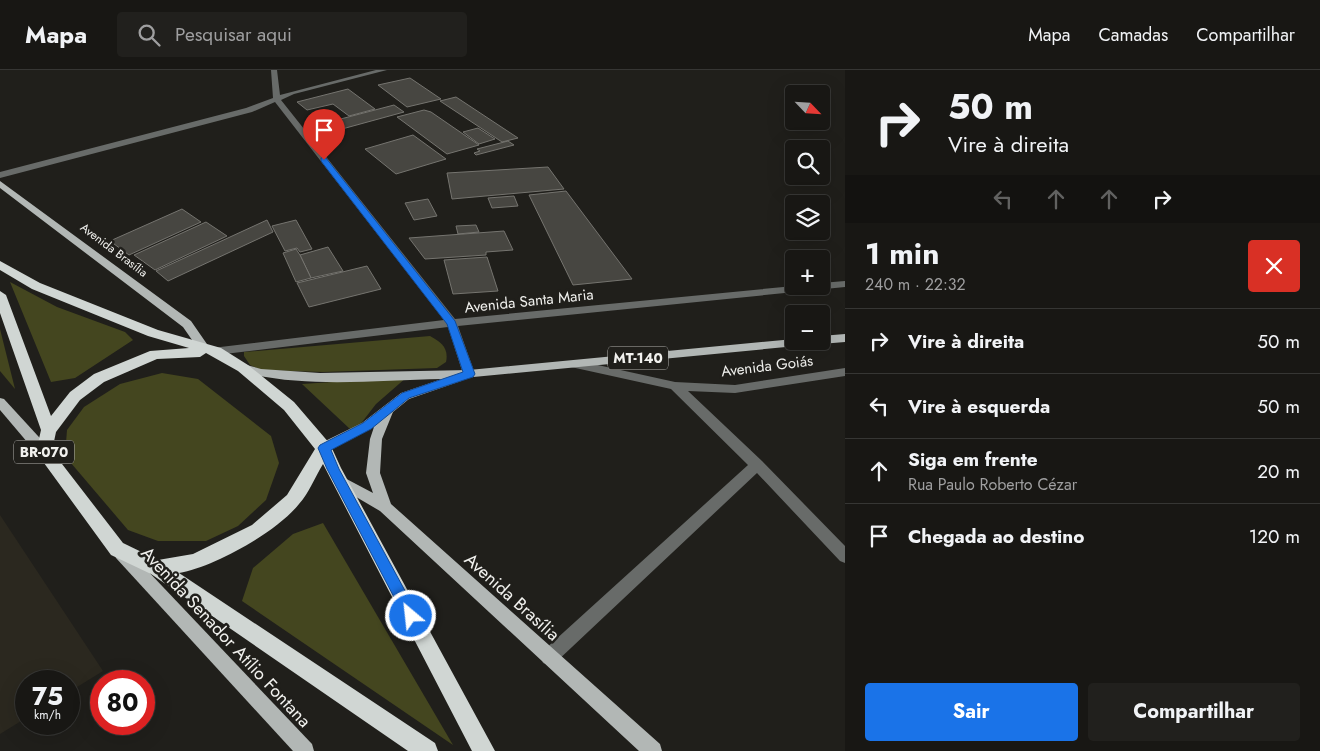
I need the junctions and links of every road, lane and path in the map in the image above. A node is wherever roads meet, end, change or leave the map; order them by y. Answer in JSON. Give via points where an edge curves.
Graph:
{"nodes":[{"id":1,"x":274,"y":70,"type":"edge"},
{"id":2,"x":384,"y":70,"type":"edge"},
{"id":3,"x":277,"y":100,"type":"junction"},
{"id":4,"x":0,"y":176,"type":"edge"},
{"id":5,"x":0,"y":184,"type":"edge"},
{"id":6,"x":0,"y":266,"type":"edge"},
{"id":7,"x":845,"y":284,"type":"edge"},
{"id":8,"x":0,"y":295,"type":"edge"},
{"id":9,"x":452,"y":323,"type":"junction"},
{"id":10,"x":845,"y":338,"type":"edge"},
{"id":11,"x":830,"y":339,"type":"edge"},
{"id":12,"x":785,"y":343,"type":"edge"},
{"id":13,"x":210,"y":349,"type":"junction"},
{"id":14,"x":575,"y":364,"type":"junction"},
{"id":15,"x":243,"y":368,"type":"junction"},
{"id":16,"x":845,"y":372,"type":"edge"},
{"id":17,"x":469,"y":374,"type":"junction"},
{"id":18,"x":675,"y":386,"type":"junction"},
{"id":19,"x":0,"y":402,"type":"edge"},
{"id":20,"x":388,"y":410,"type":"junction"},
{"id":21,"x":49,"y":430,"type":"junction"},
{"id":22,"x":324,"y":448,"type":"junction"},
{"id":23,"x":44,"y":452,"type":"junction"},
{"id":24,"x":757,"y":465,"type":"junction"},
{"id":25,"x":339,"y":480,"type":"junction"},
{"id":26,"x":385,"y":507,"type":"junction"},
{"id":27,"x":117,"y":549,"type":"junction"},
{"id":28,"x":845,"y":556,"type":"edge"},
{"id":29,"x":157,"y":568,"type":"junction"},
{"id":30,"x":549,"y":657,"type":"junction"},
{"id":31,"x":305,"y":751,"type":"edge"},
{"id":32,"x":427,"y":751,"type":"edge"},
{"id":33,"x":484,"y":751,"type":"edge"},
{"id":34,"x":653,"y":751,"type":"edge"}],
"edges":[{"from":1,"to":3,"type":"street"},
{"from":2,"to":3,"type":"street","via":[[292,93]]},
{"from":3,"to":4,"type":"street"},
{"from":3,"to":9,"type":"street"},
{"from":5,"to":13,"type":"main road","name":"Avenida Brasília","via":[[187,324]]},
{"from":6,"to":13,"type":"highway","via":[[36,286],[153,333]]},
{"from":7,"to":9,"type":"street","name":"Avenida Santa Maria"},
{"from":8,"to":21,"type":"highway","number":"BR-070"},
{"from":9,"to":13,"type":"street","name":"Avenida Santa Maria"},
{"from":9,"to":17,"type":"street"},
{"from":10,"to":11,"type":"main road"},
{"from":12,"to":14,"type":"main road","number":"MT-140"},
{"from":13,"to":15,"type":"highway"},
{"from":13,"to":21,"type":"highway","number":"BR-070","via":[[155,354],[99,378],[74,396]]},
{"from":14,"to":17,"type":"main road","number":"MT-140"},
{"from":14,"to":18,"type":"street","name":"Avenida Goiás"},
{"from":15,"to":17,"type":"main road","number":"MT-140","via":[[261,373],[320,377]]},
{"from":15,"to":22,"type":"highway","via":[[289,406]]},
{"from":16,"to":18,"type":"street","name":"Avenida Goiás","via":[[735,389]]},
{"from":17,"to":20,"type":"main road","number":"MT-140","via":[[406,396]]},
{"from":18,"to":24,"type":"street"},
{"from":19,"to":23,"type":"main road","name":"Avenida Senador Atílio Fontana"},
{"from":20,"to":22,"type":"main road","number":"MT-140","via":[[367,426]]},
{"from":20,"to":26,"type":"main road","via":[[376,439],[373,474]]},
{"from":21,"to":23,"type":"highway","number":"BR-070"},
{"from":22,"to":25,"type":"highway"},
{"from":22,"to":29,"type":"highway","via":[[293,500],[258,530],[195,562]]},
{"from":23,"to":27,"type":"highway","name":"Avenida Senador Atílio Fontana","number":"BR-070"},
{"from":24,"to":28,"type":"street"},
{"from":24,"to":30,"type":"street"},
{"from":25,"to":26,"type":"main road","name":"Avenida Brasília"},
{"from":25,"to":33,"type":"highway"},
{"from":26,"to":30,"type":"main road","name":"Avenida Brasília"},
{"from":27,"to":29,"type":"highway","name":"Avenida Senador Atílio Fontana","number":"BR-070"},
{"from":27,"to":31,"type":"main road","name":"Avenida Senador Atílio Fontana"},
{"from":29,"to":32,"type":"highway","number":"BR-070"},
{"from":30,"to":34,"type":"main road","name":"Avenida Brasília"}]}
